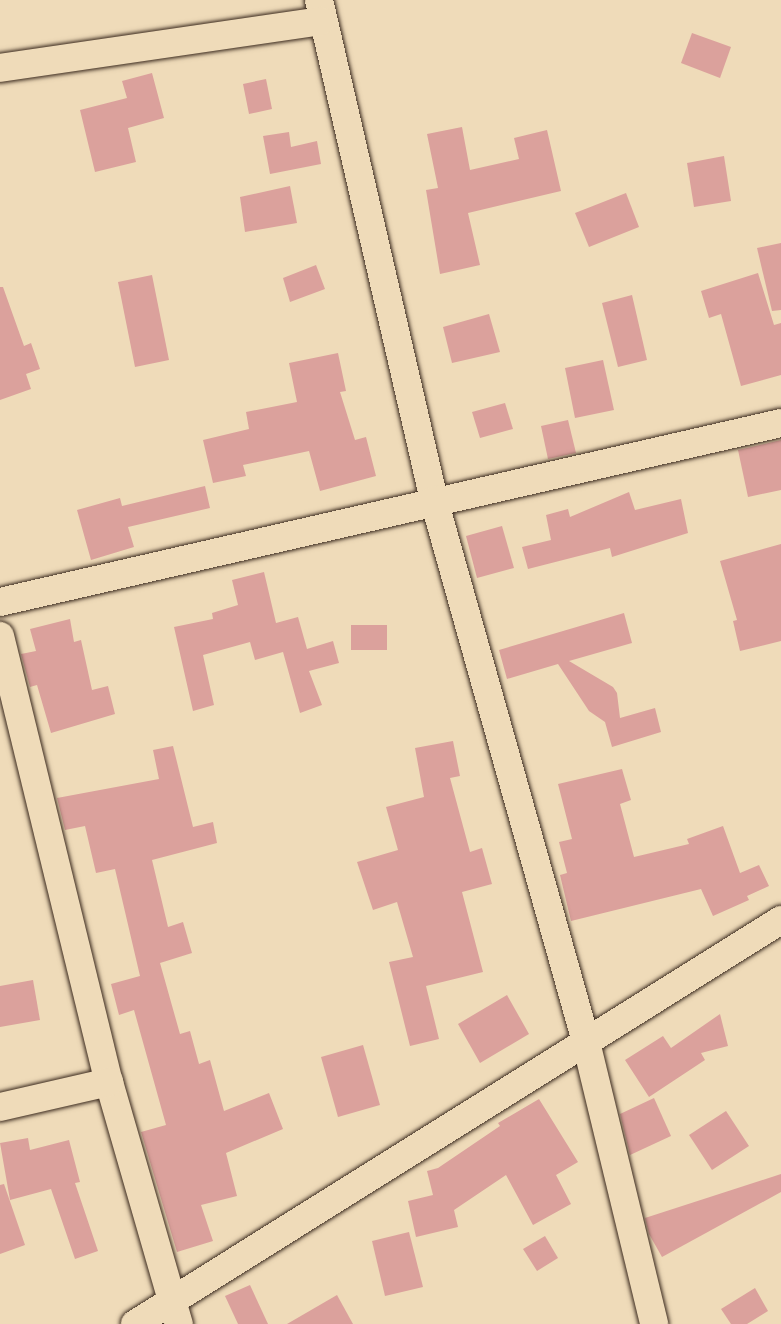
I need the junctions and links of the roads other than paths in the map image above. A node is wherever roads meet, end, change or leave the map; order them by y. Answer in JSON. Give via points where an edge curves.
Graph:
{"nodes":[{"id":1,"x":320,"y":11,"type":"edge"},
{"id":2,"x":0,"y":68,"type":"edge"},
{"id":3,"x":781,"y":423,"type":"edge"},
{"id":4,"x":434,"y":500,"type":"junction"},
{"id":5,"x":0,"y":602,"type":"edge"},
{"id":6,"x":0,"y":636,"type":"edge"},
{"id":7,"x":781,"y":920,"type":"edge"},
{"id":8,"x":586,"y":1042,"type":"junction"},
{"id":9,"x":109,"y":1082,"type":"junction"},
{"id":10,"x":0,"y":1107,"type":"edge"},
{"id":11,"x":176,"y":1312,"type":"edge"},
{"id":12,"x":135,"y":1324,"type":"edge"},
{"id":13,"x":654,"y":1324,"type":"edge"}],
"edges":[{"from":1,"to":2,"type":"street"},
{"from":1,"to":4,"type":"street"},
{"from":3,"to":4,"type":"street"},
{"from":4,"to":5,"type":"street"},
{"from":4,"to":8,"type":"street"},
{"from":6,"to":9,"type":"street"},
{"from":7,"to":8,"type":"street"},
{"from":8,"to":11,"type":"street"},
{"from":8,"to":13,"type":"street"},
{"from":9,"to":10,"type":"street"},
{"from":9,"to":11,"type":"street"},
{"from":11,"to":12,"type":"street"}]}
